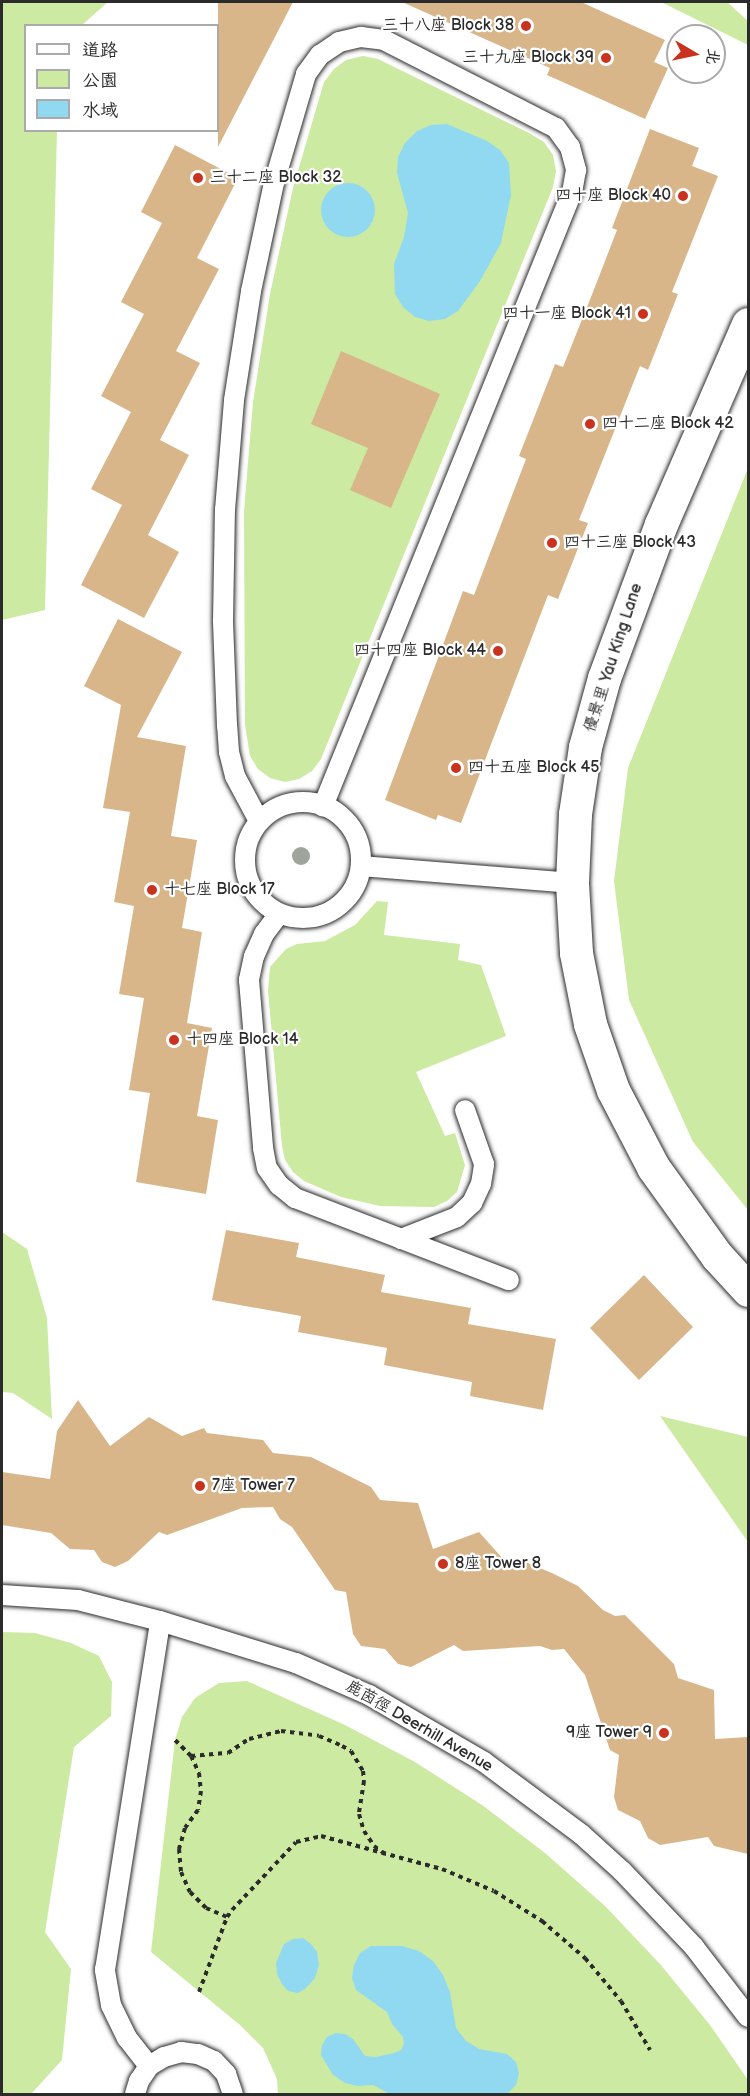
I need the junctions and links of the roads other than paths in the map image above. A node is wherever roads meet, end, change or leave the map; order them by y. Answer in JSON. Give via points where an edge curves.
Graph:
{"nodes":[{"id":1,"x":748,"y":324,"type":"edge"},
{"id":2,"x":323,"y":806,"type":"junction"},
{"id":3,"x":259,"y":820,"type":"junction"},
{"id":4,"x":361,"y":866,"type":"junction"},
{"id":5,"x":572,"y":883,"type":"junction"},
{"id":6,"x":279,"y":914,"type":"junction"},
{"id":7,"x":465,"y":1110,"type":"dead end"},
{"id":8,"x":401,"y":1239,"type":"junction"},
{"id":9,"x":509,"y":1281,"type":"dead end"},
{"id":10,"x":748,"y":1290,"type":"edge"},
{"id":11,"x":2,"y":1594,"type":"edge"},
{"id":12,"x":160,"y":1620,"type":"junction"},
{"id":13,"x":748,"y":2017,"type":"edge"},
{"id":14,"x":149,"y":2066,"type":"junction"},
{"id":15,"x":135,"y":2094,"type":"edge"},
{"id":16,"x":233,"y":2094,"type":"edge"}],
"edges":[{"from":1,"to":5,"type":"street","name":"優景里 Yau King Lane","via":[[661,525],[603,678],[581,769]]},
{"from":2,"to":3,"type":"lane","via":[[309,801],[291,802]]},
{"from":2,"to":3,"type":"lane","via":[[572,192],[576,170],[570,147],[556,128],[384,40],[361,37],[339,42],[320,55],[306,74],[274,183],[251,291],[234,400],[225,510],[228,735],[235,776]]},
{"from":2,"to":4,"type":"lane","via":[[342,816],[354,831]]},
{"from":3,"to":6,"type":"lane","via":[[249,836],[246,872],[263,903]]},
{"from":4,"to":5,"type":"lane"},
{"from":4,"to":6,"type":"lane","via":[[356,884],[332,911],[314,918]]},
{"from":5,"to":10,"type":"street","name":"優景里 Yau King Lane","via":[[576,953],[590,1024],[613,1090],[653,1167],[717,1256]]},
{"from":6,"to":8,"type":"lane","via":[[264,933],[249,980],[267,1168],[295,1198]]},
{"from":7,"to":8,"type":"lane","via":[[484,1164],[481,1184],[472,1203],[457,1218]]},
{"from":8,"to":9,"type":"lane"},
{"from":11,"to":12,"type":"lane","name":"鹿茵徑 Deerhill Avenue","via":[[78,1600]]},
{"from":12,"to":13,"type":"lane","name":"鹿茵徑 Deerhill Avenue","via":[[296,1662],[369,1695],[484,1762],[581,1834],[622,1871],[693,1947]]},
{"from":12,"to":14,"type":"lane","via":[[105,1970],[111,2006],[127,2038]]},
{"from":14,"to":15,"type":"lane"},
{"from":14,"to":16,"type":"lane","via":[[181,2052],[198,2054],[214,2061],[226,2074]]}]}
